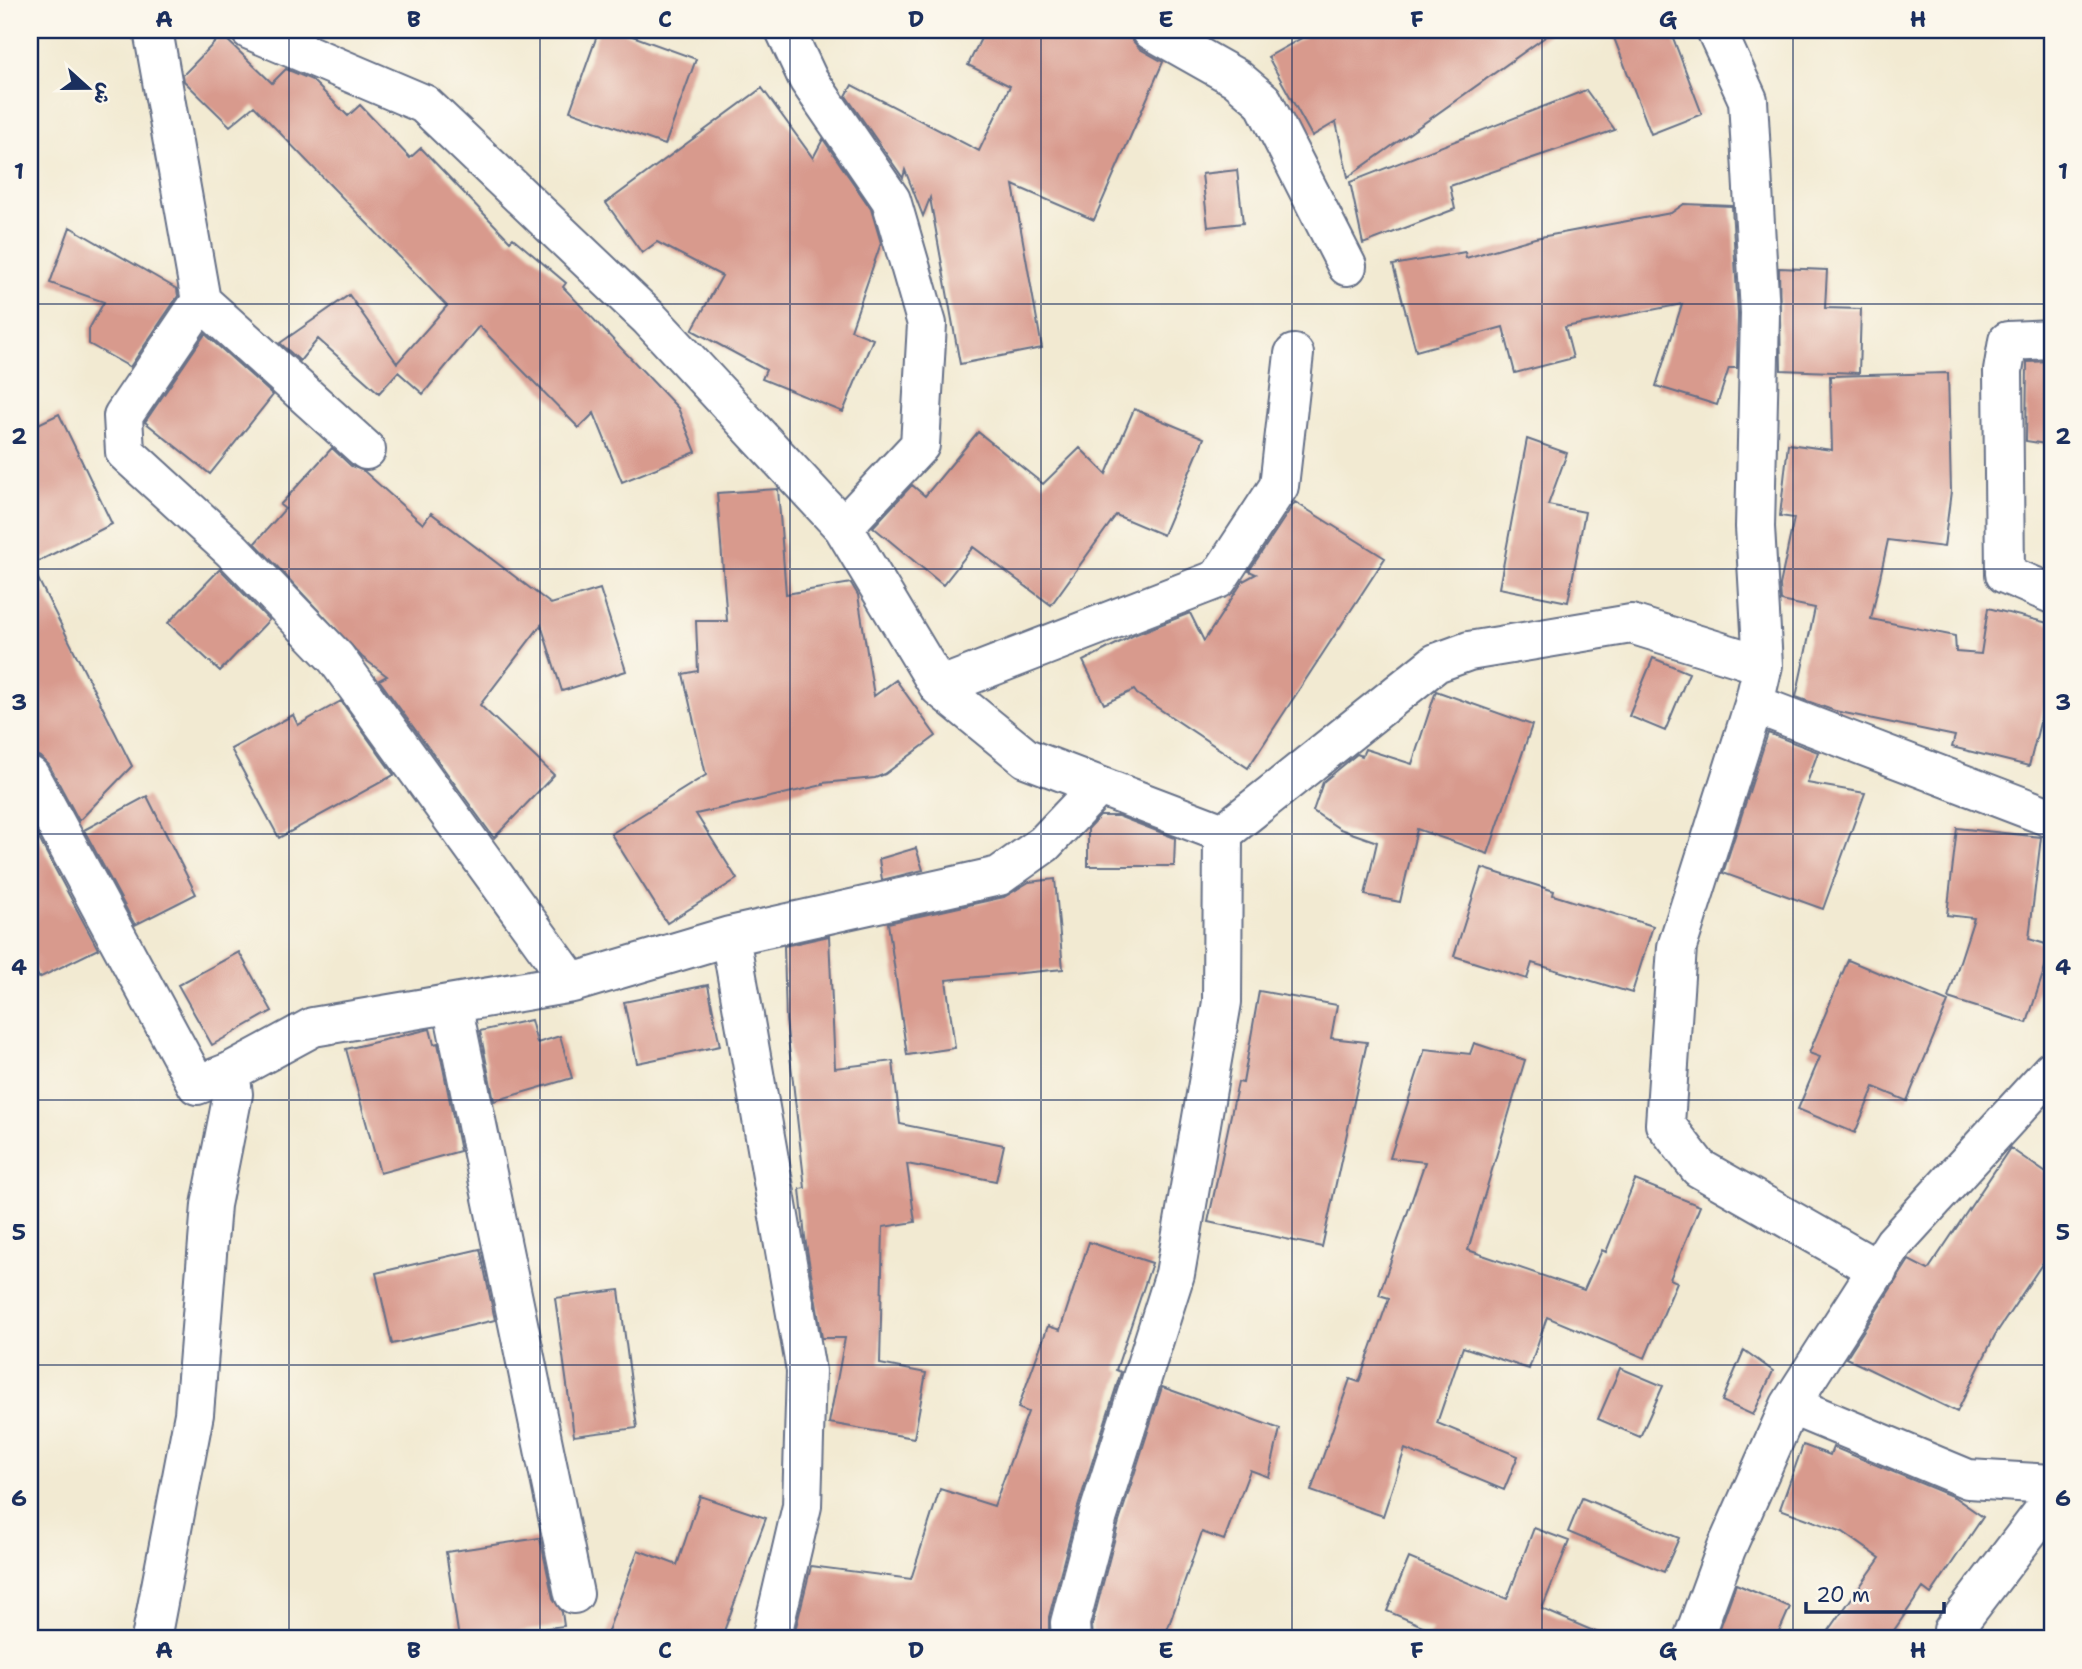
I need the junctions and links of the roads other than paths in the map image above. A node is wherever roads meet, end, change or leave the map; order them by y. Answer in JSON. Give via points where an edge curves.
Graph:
{"nodes":[{"id":1,"x":153,"y":30,"type":"edge"},
{"id":2,"x":250,"y":30,"type":"edge"},
{"id":3,"x":785,"y":30,"type":"edge"},
{"id":4,"x":1151,"y":30,"type":"edge"},
{"id":5,"x":1716,"y":30,"type":"edge"},
{"id":6,"x":1347,"y":266,"type":"dead end"},
{"id":7,"x":201,"y":301,"type":"junction"},
{"id":8,"x":2052,"y":339,"type":"edge"},
{"id":9,"x":1294,"y":354,"type":"dead end"},
{"id":10,"x":366,"y":450,"type":"dead end"},
{"id":11,"x":843,"y":527,"type":"junction"},
{"id":12,"x":2052,"y":594,"type":"edge"},
{"id":13,"x":1763,"y":665,"type":"junction"},
{"id":14,"x":939,"y":687,"type":"junction"},
{"id":15,"x":1755,"y":704,"type":"junction"},
{"id":16,"x":30,"y":776,"type":"edge"},
{"id":17,"x":1099,"y":786,"type":"junction"},
{"id":18,"x":2052,"y":818,"type":"edge"},
{"id":19,"x":1223,"y":833,"type":"junction"},
{"id":20,"x":730,"y":936,"type":"junction"},
{"id":21,"x":572,"y":983,"type":"junction"},
{"id":22,"x":452,"y":1004,"type":"junction"},
{"id":23,"x":2052,"y":1070,"type":"edge"},
{"id":24,"x":230,"y":1072,"type":"junction"},
{"id":25,"x":1878,"y":1270,"type":"junction"},
{"id":26,"x":1790,"y":1405,"type":"junction"},
{"id":27,"x":2052,"y":1484,"type":"edge"},
{"id":28,"x":2052,"y":1500,"type":"edge"},
{"id":29,"x":574,"y":1594,"type":"dead end"},
{"id":30,"x":1953,"y":1630,"type":"dead end"},
{"id":31,"x":151,"y":1639,"type":"edge"},
{"id":32,"x":771,"y":1639,"type":"edge"},
{"id":33,"x":1071,"y":1639,"type":"edge"},
{"id":34,"x":1693,"y":1639,"type":"edge"}],
"edges":[{"from":1,"to":7,"type":"street"},
{"from":2,"to":11,"type":"street","via":[[424,104],[649,318]]},
{"from":3,"to":11,"type":"street","via":[[808,79],[891,200],[927,324],[920,444]]},
{"from":4,"to":6,"type":"street","via":[[1236,78],[1263,102]]},
{"from":5,"to":13,"type":"street","via":[[1748,100],[1760,313],[1755,527]]},
{"from":7,"to":10,"type":"street"},
{"from":7,"to":21,"type":"street","via":[[123,416],[125,452],[232,550],[336,659]]},
{"from":8,"to":12,"type":"street","via":[[2008,341],[2003,371],[2005,574]]},
{"from":9,"to":14,"type":"street","via":[[1279,486],[1218,579]]},
{"from":11,"to":14,"type":"street"},
{"from":13,"to":15,"type":"street"},
{"from":13,"to":19,"type":"street","via":[[1631,624],[1469,651],[1436,663]]},
{"from":14,"to":17,"type":"street","via":[[1026,758]]},
{"from":15,"to":18,"type":"street"},
{"from":15,"to":25,"type":"street","via":[[1677,947],[1665,1124],[1699,1168]]},
{"from":16,"to":24,"type":"street","via":[[197,1085]]},
{"from":17,"to":19,"type":"street"},
{"from":17,"to":20,"type":"street","via":[[1044,844],[999,876]]},
{"from":19,"to":33,"type":"street","via":[[1222,1002],[1175,1274],[1098,1516],[1070,1623]]},
{"from":20,"to":21,"type":"street"},
{"from":20,"to":32,"type":"street","via":[[806,1371],[802,1506]]},
{"from":21,"to":22,"type":"street"},
{"from":22,"to":24,"type":"street","via":[[313,1027]]},
{"from":22,"to":29,"type":"street"},
{"from":23,"to":25,"type":"street","via":[[1894,1243]]},
{"from":24,"to":31,"type":"street","via":[[233,1094],[211,1205],[194,1413]]},
{"from":25,"to":26,"type":"street"},
{"from":26,"to":27,"type":"street","via":[[1968,1479]]},
{"from":26,"to":34,"type":"street","via":[[1726,1549]]},
{"from":28,"to":30,"type":"street"}]}
